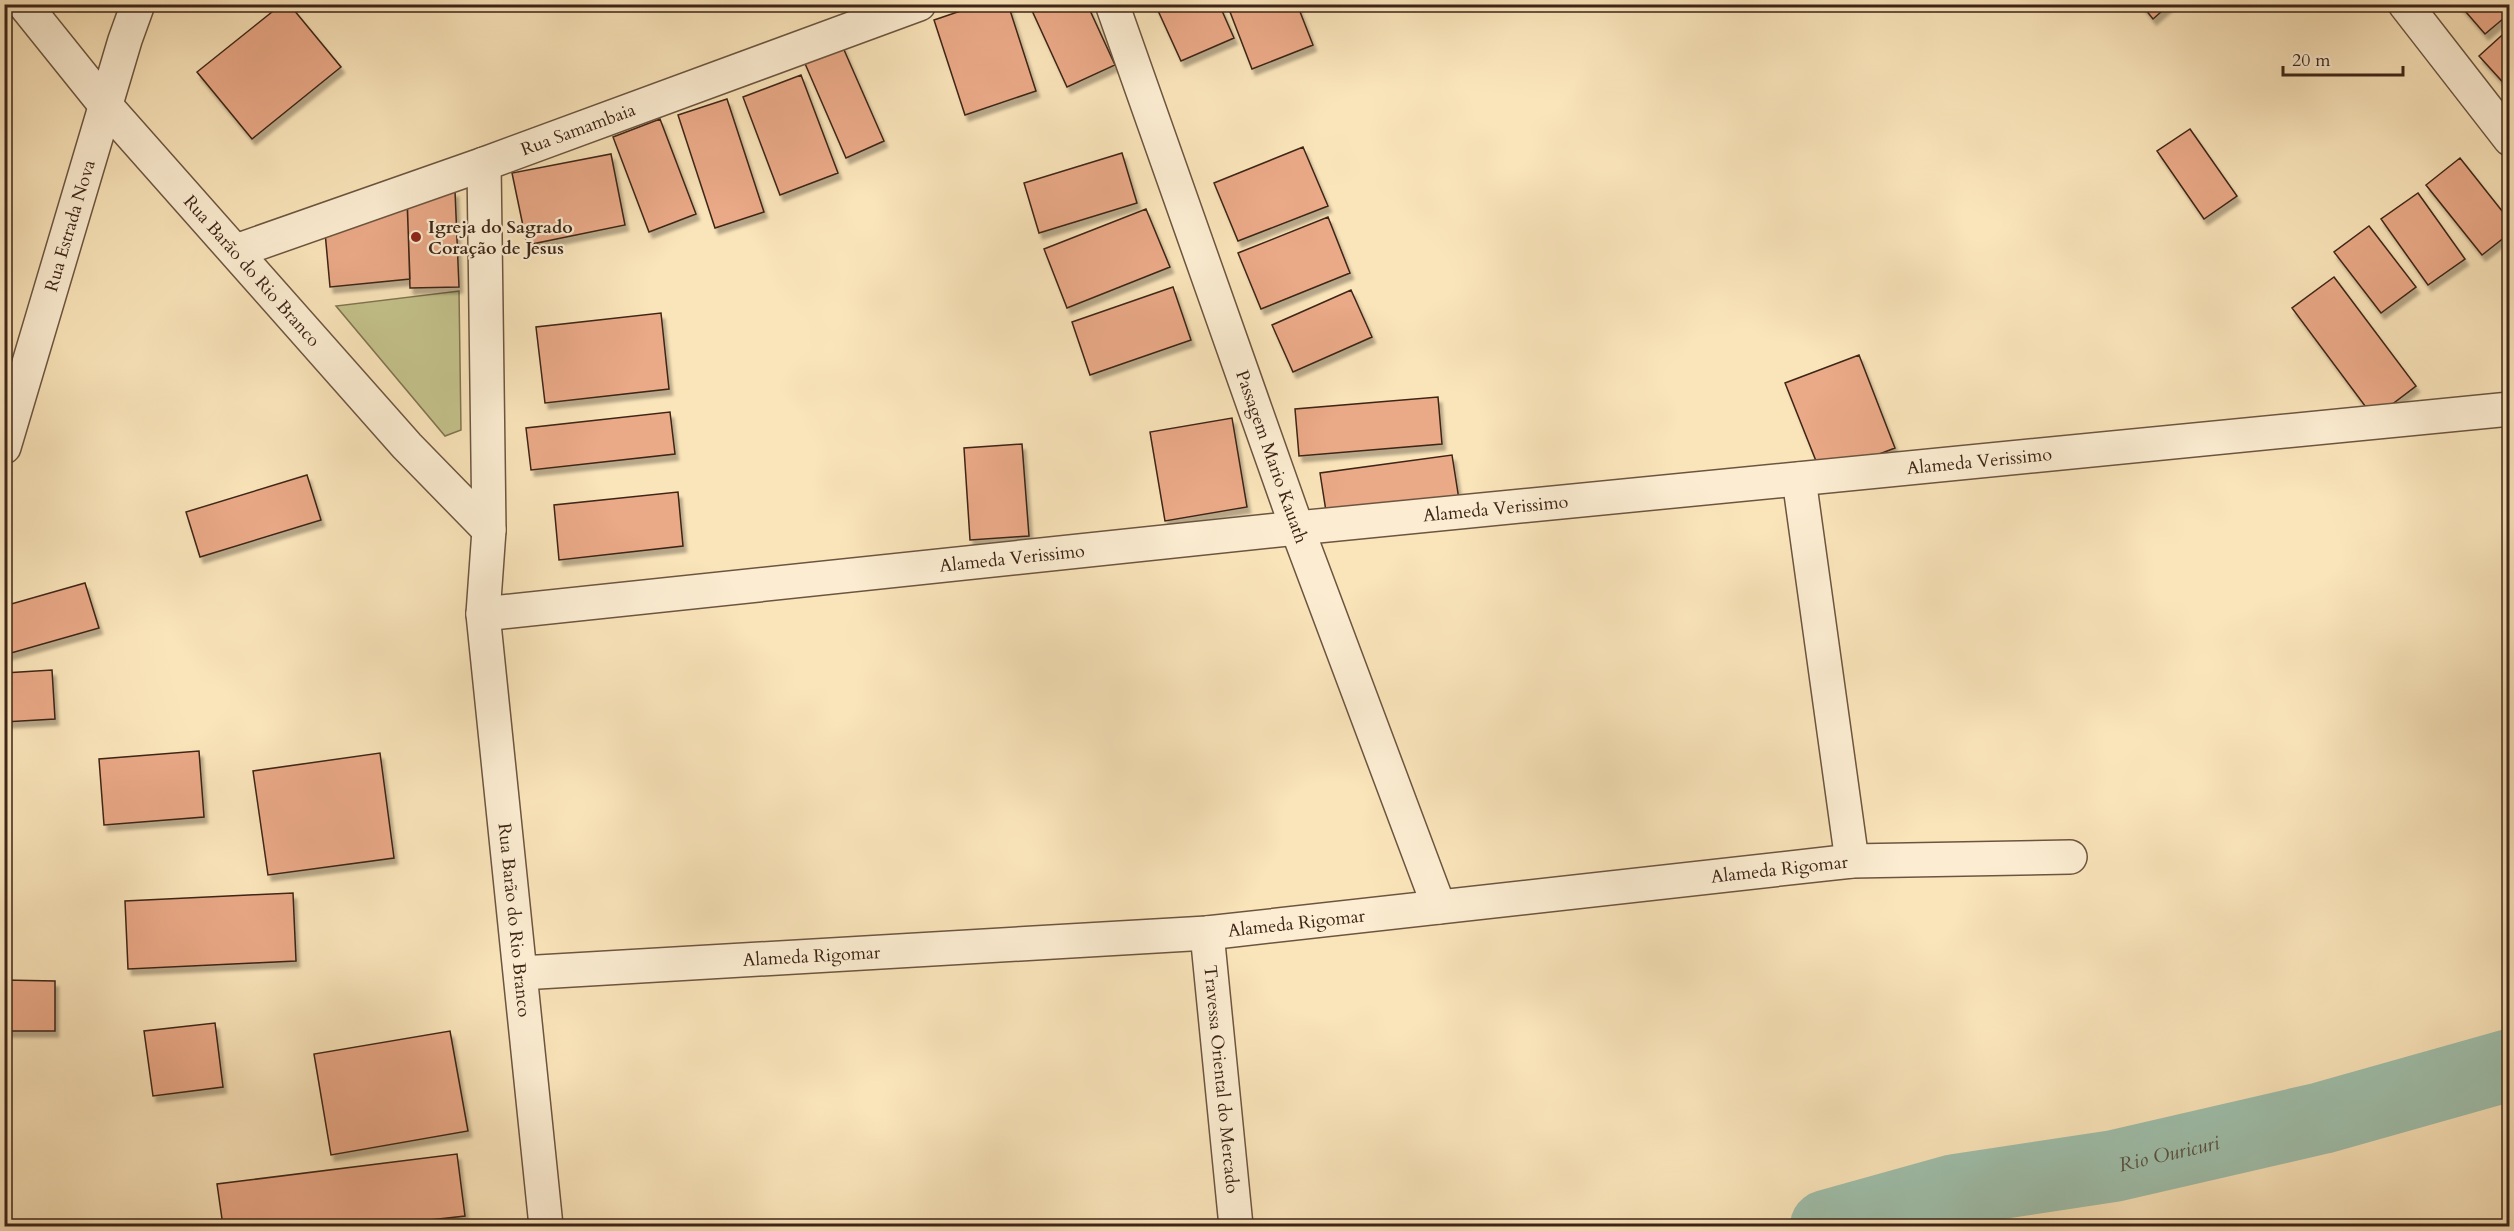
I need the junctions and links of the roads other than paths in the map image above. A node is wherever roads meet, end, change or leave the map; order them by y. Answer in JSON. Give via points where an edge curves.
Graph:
{"nodes":[{"id":1,"x":24,"y":4,"type":"edge"},
{"id":2,"x":138,"y":4,"type":"edge"},
{"id":3,"x":919,"y":4,"type":"edge"},
{"id":4,"x":1112,"y":4,"type":"edge"},
{"id":5,"x":2405,"y":4,"type":"edge"},
{"id":6,"x":106,"y":106,"type":"junction"},
{"id":7,"x":2510,"y":139,"type":"edge"},
{"id":8,"x":484,"y":164,"type":"junction"},
{"id":9,"x":236,"y":251,"type":"junction"},
{"id":10,"x":2510,"y":409,"type":"edge"},
{"id":11,"x":4,"y":447,"type":"edge"},
{"id":12,"x":1799,"y":479,"type":"junction"},
{"id":13,"x":1297,"y":528,"type":"junction"},
{"id":14,"x":489,"y":530,"type":"junction"},
{"id":15,"x":483,"y":614,"type":"junction"},
{"id":16,"x":2070,"y":857,"type":"dead end"},
{"id":17,"x":1852,"y":861,"type":"junction"},
{"id":18,"x":1439,"y":907,"type":"junction"},
{"id":19,"x":1207,"y":933,"type":"junction"},
{"id":20,"x":521,"y":973,"type":"junction"},
{"id":21,"x":546,"y":1227,"type":"edge"},
{"id":22,"x":1236,"y":1227,"type":"edge"}],
"edges":[{"from":1,"to":6,"type":"street","name":"Rua Barão do Rio Branco"},
{"from":2,"to":6,"type":"street","name":"Rua Estrada Nova"},
{"from":3,"to":8,"type":"street","name":"Rua Samambaia"},
{"from":4,"to":13,"type":"street","name":"Passagem Mario Kauath"},
{"from":5,"to":7,"type":"street"},
{"from":6,"to":9,"type":"street","name":"Rua Barão do Rio Branco"},
{"from":6,"to":11,"type":"street","name":"Rua Estrada Nova"},
{"from":8,"to":9,"type":"street","name":"Rua Samambaia"},
{"from":8,"to":14,"type":"street","name":"Rua Barão do Rio Branco"},
{"from":9,"to":14,"type":"street","name":"Rua Barão do Rio Branco","via":[[406,446]]},
{"from":10,"to":12,"type":"street","name":"Alameda Verissimo"},
{"from":12,"to":13,"type":"street","name":"Alameda Verissimo"},
{"from":12,"to":17,"type":"street"},
{"from":13,"to":15,"type":"street","name":"Alameda Verissimo"},
{"from":13,"to":18,"type":"street","name":"Passagem Mario Kauath"},
{"from":14,"to":15,"type":"street","name":"Rua Barão do Rio Branco"},
{"from":15,"to":20,"type":"street","name":"Rua Barão do Rio Branco"},
{"from":16,"to":17,"type":"street","name":"Alameda Rigomar"},
{"from":17,"to":18,"type":"street","name":"Alameda Rigomar"},
{"from":18,"to":19,"type":"street","name":"Alameda Rigomar"},
{"from":19,"to":20,"type":"street","name":"Alameda Rigomar"},
{"from":19,"to":22,"type":"street","name":"Travessa Oriental do Mercado"},
{"from":20,"to":21,"type":"street","name":"Rua Barão do Rio Branco"}]}
